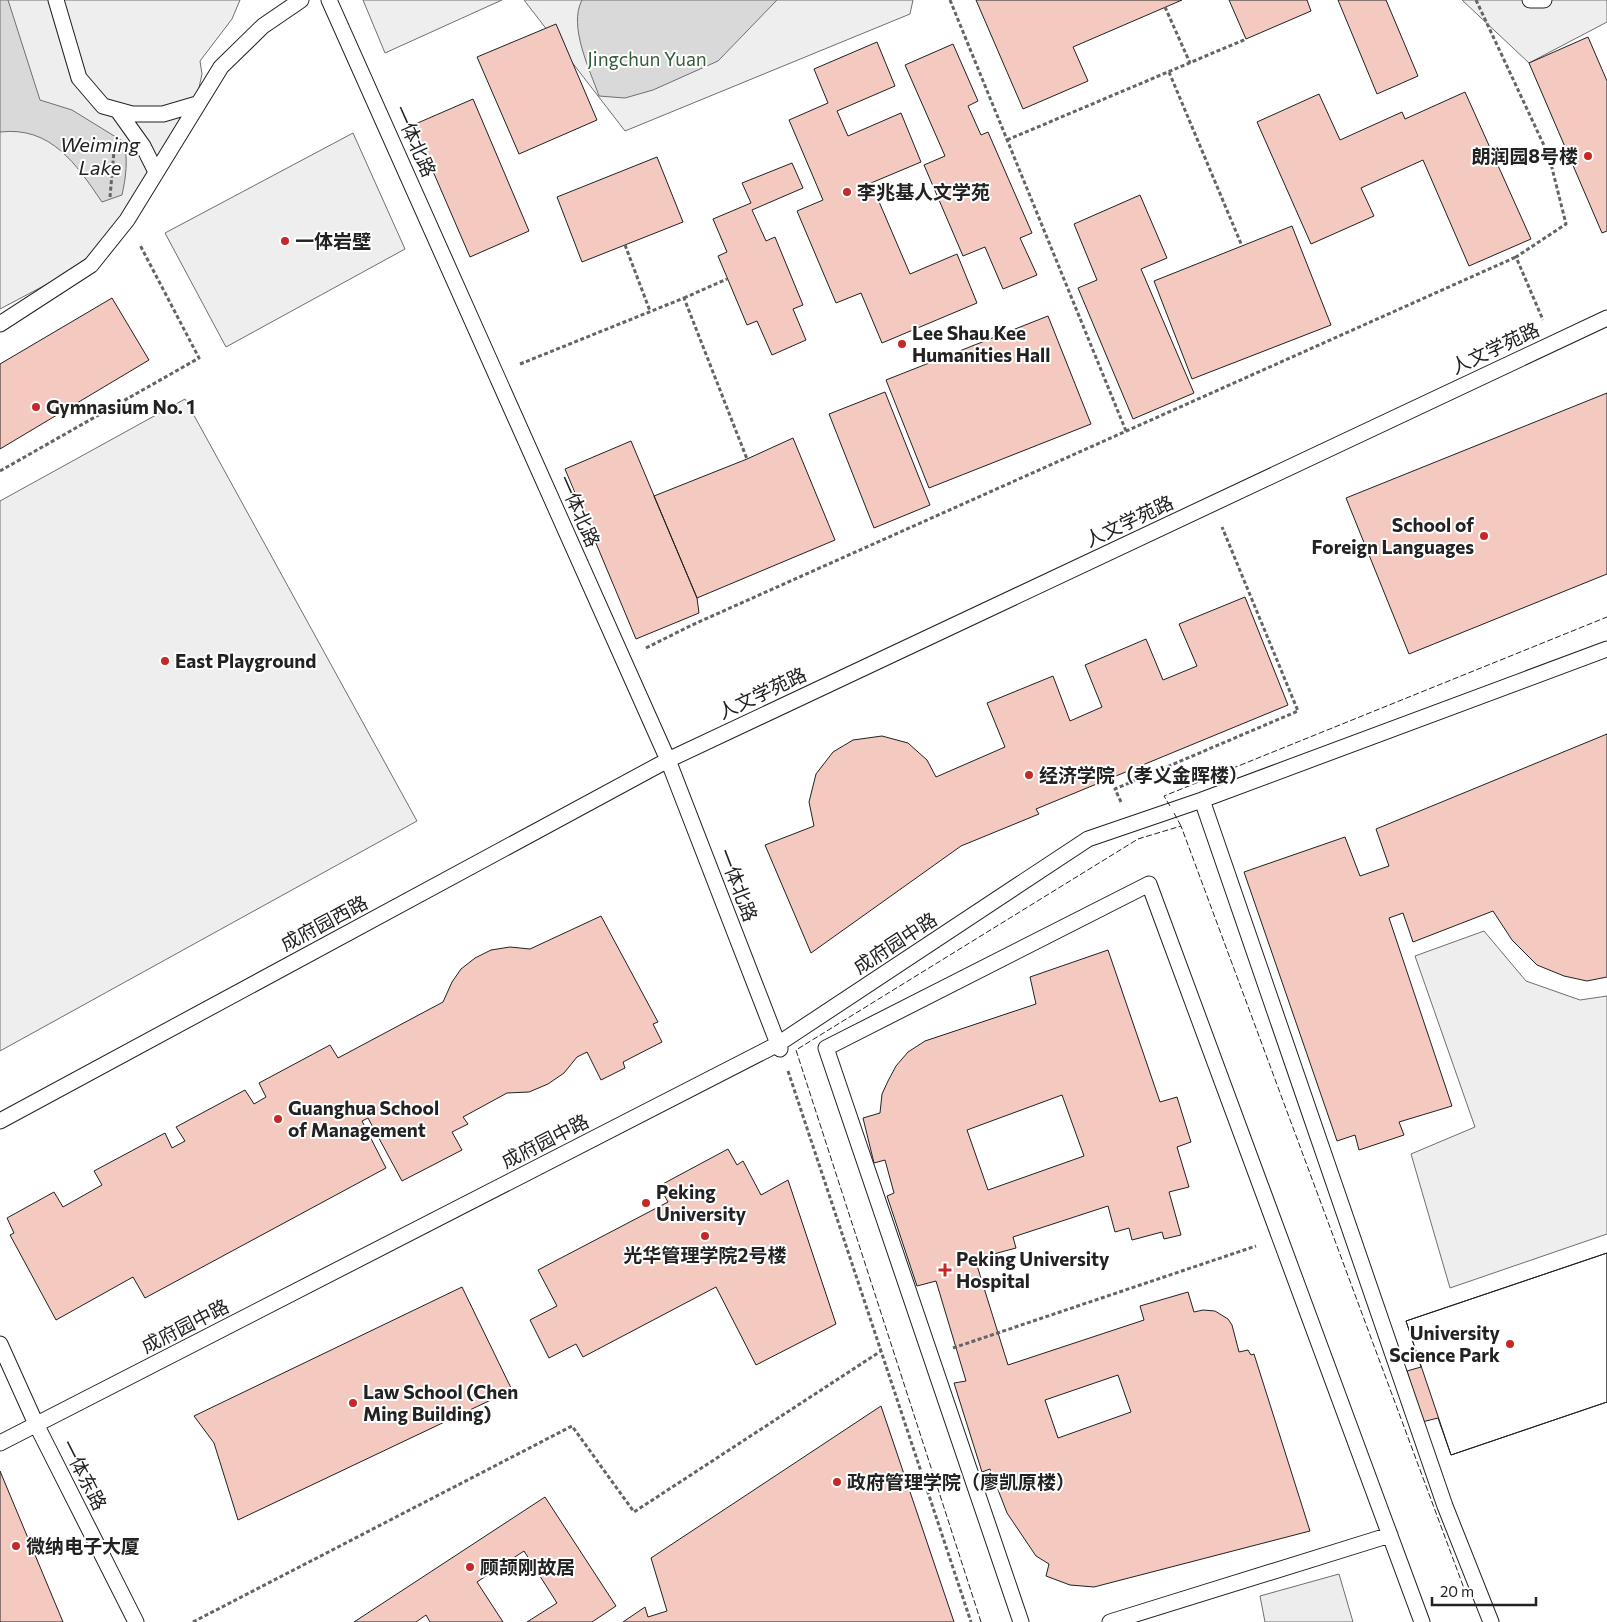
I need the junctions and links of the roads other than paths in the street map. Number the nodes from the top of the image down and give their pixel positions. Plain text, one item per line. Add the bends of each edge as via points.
1 (56, 0) edge
2 (301, 0) edge
3 (330, 0) edge
4 (1530, 0) edge
5 (1544, 0) edge
6 (198, 104) junction
7 (118, 111) junction
8 (156, 172) junction
9 (1607, 318) edge
10 (0, 324) edge
11 (1607, 649) edge
12 (668, 760) junction
13 (1202, 800) junction
14 (779, 1047) junction
15 (0, 1121) edge
16 (0, 1344) edge
17 (36, 1424) junction
18 (0, 1443) edge
19 (1390, 1535) junction
20 (136, 1622) edge
21 (1021, 1622) edge
22 (1110, 1622) edge
23 (1422, 1622) edge
24 (1491, 1622) edge

1 - 7 lane via 79,78 103,106
2 - 6 lane via 263,26 221,67
3 - 12 lane, 一体北路
4 - 5 lane
6 - 7 lane via 162,114
6 - 8 lane
7 - 8 lane via 143,146
8 - 10 lane via 127,220 91,265
9 - 12 lane, 人文学苑路
11 - 13 lane, 成府园中路
12 - 14 lane, 一体北路
12 - 15 lane, 成府园西路
13 - 14 lane, 成府园中路 via 1088,839
13 - 24 lane via 1445,1506
14 - 17 lane, 成府园中路
16 - 17 lane, 一体东路
17 - 18 lane, 成府园中路
17 - 20 lane, 一体东路
19 - 21 lane via 1149,884 826,1048
19 - 22 lane
19 - 23 lane

